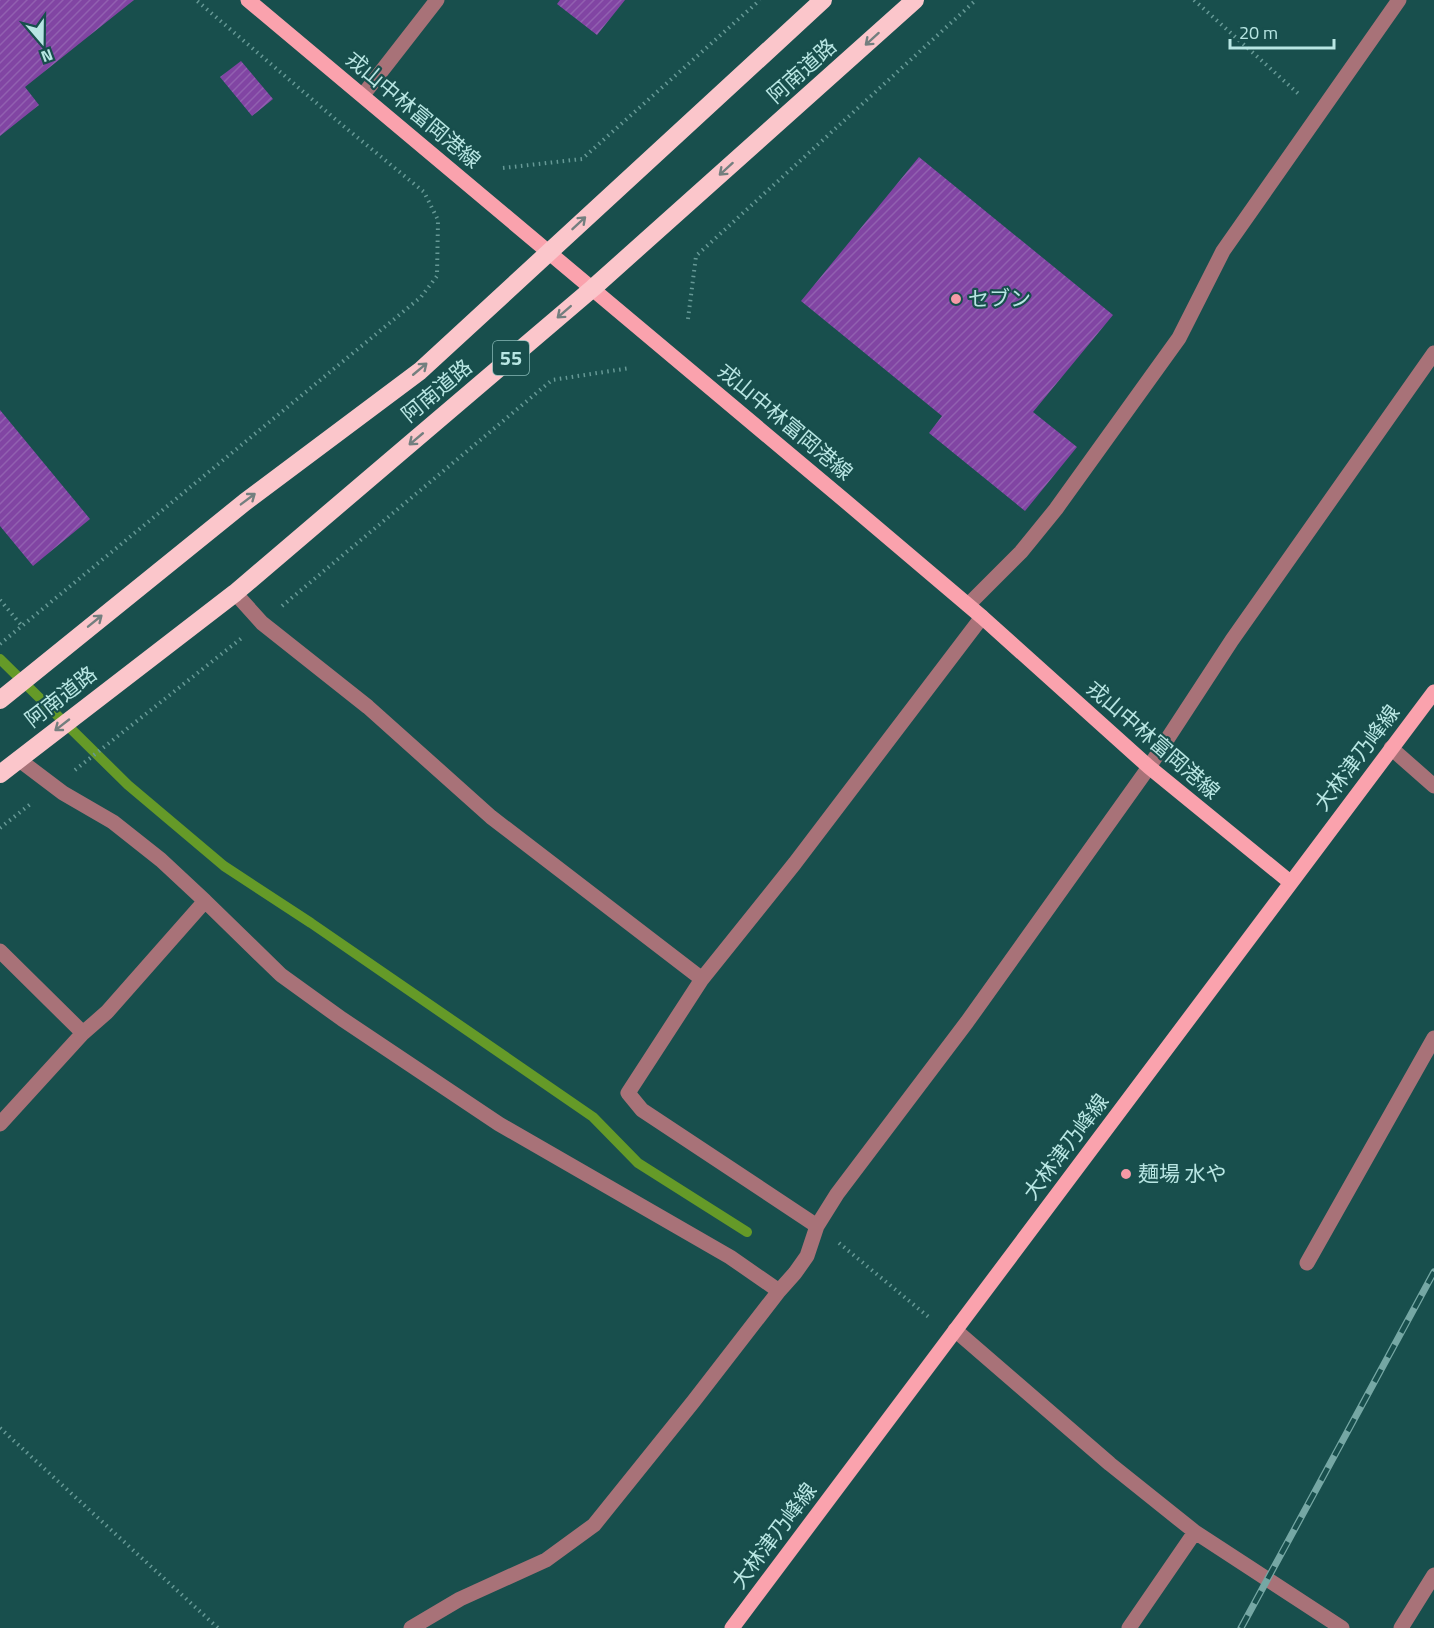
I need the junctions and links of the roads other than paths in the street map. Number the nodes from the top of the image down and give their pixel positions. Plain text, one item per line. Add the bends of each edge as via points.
1 (248, 0) edge
2 (437, 0) edge
3 (823, 0) edge
4 (915, 0) edge
5 (1399, 0) edge
6 (363, 95) junction
7 (548, 252) junction
8 (593, 288) junction
9 (1434, 353) edge
10 (235, 593) junction
11 (968, 605) junction
12 (982, 617) junction
13 (1434, 692) edge
14 (0, 700) edge
15 (1391, 748) junction
16 (25, 754) junction
17 (1149, 767) junction
18 (0, 774) edge
19 (1434, 786) edge
20 (1290, 882) junction
21 (205, 901) junction
22 (0, 951) edge
23 (702, 980) junction
24 (83, 1033) junction
25 (1434, 1038) edge
26 (0, 1124) edge
27 (817, 1226) junction
28 (1307, 1263) dead end
29 (779, 1291) junction
30 (955, 1330) junction
31 (1196, 1533) junction
32 (1434, 1575) edge
33 (411, 1628) edge
34 (732, 1628) edge
35 (1129, 1628) edge
36 (1342, 1628) edge
37 (1401, 1628) edge

1 - 6 main road, 戎山中林富岡港線
2 - 6 street
7 -> 3 highway, 阿南道路 / 55
4 -> 8 highway, 阿南道路 / 55
5 - 11 street via 1222,251 1179,338 1063,500 1021,552
6 - 7 main road, 戎山中林富岡港線
7 - 8 main road, 戎山中林富岡港線
14 -> 7 highway, 阿南道路 / 55 via 244,502 420,370
8 -> 10 highway, 阿南道路 / 55
8 - 11 main road, 戎山中林富岡港線
9 - 17 street via 1232,640
10 -> 16 highway, 阿南道路 / 55
10 - 23 street via 262,623 368,707 491,817
11 - 12 main road, 戎山中林富岡港線
12 - 17 main road, 戎山中林富岡港線
12 - 23 street
13 - 15 main road, 大林津乃峰線
15 - 19 street
15 - 20 main road, 大林津乃峰線
16 - 18 highway, 阿南道路 / 55
16 - 21 street via 63,793 113,822
17 - 20 main road, 戎山中林富岡港線
17 - 27 street
20 - 30 main road, 大林津乃峰線
21 - 24 street via 107,1012
21 - 29 street via 281,975 371,1039 499,1125 730,1257
22 - 24 street
23 - 27 street via 628,1093 642,1110
24 - 26 street
25 - 28 street
27 - 29 street via 807,1256
29 - 33 street via 594,1525 546,1560 460,1599
30 - 31 street
30 - 34 main road, 大林津乃峰線
31 - 35 street
31 - 36 street
32 - 37 street

